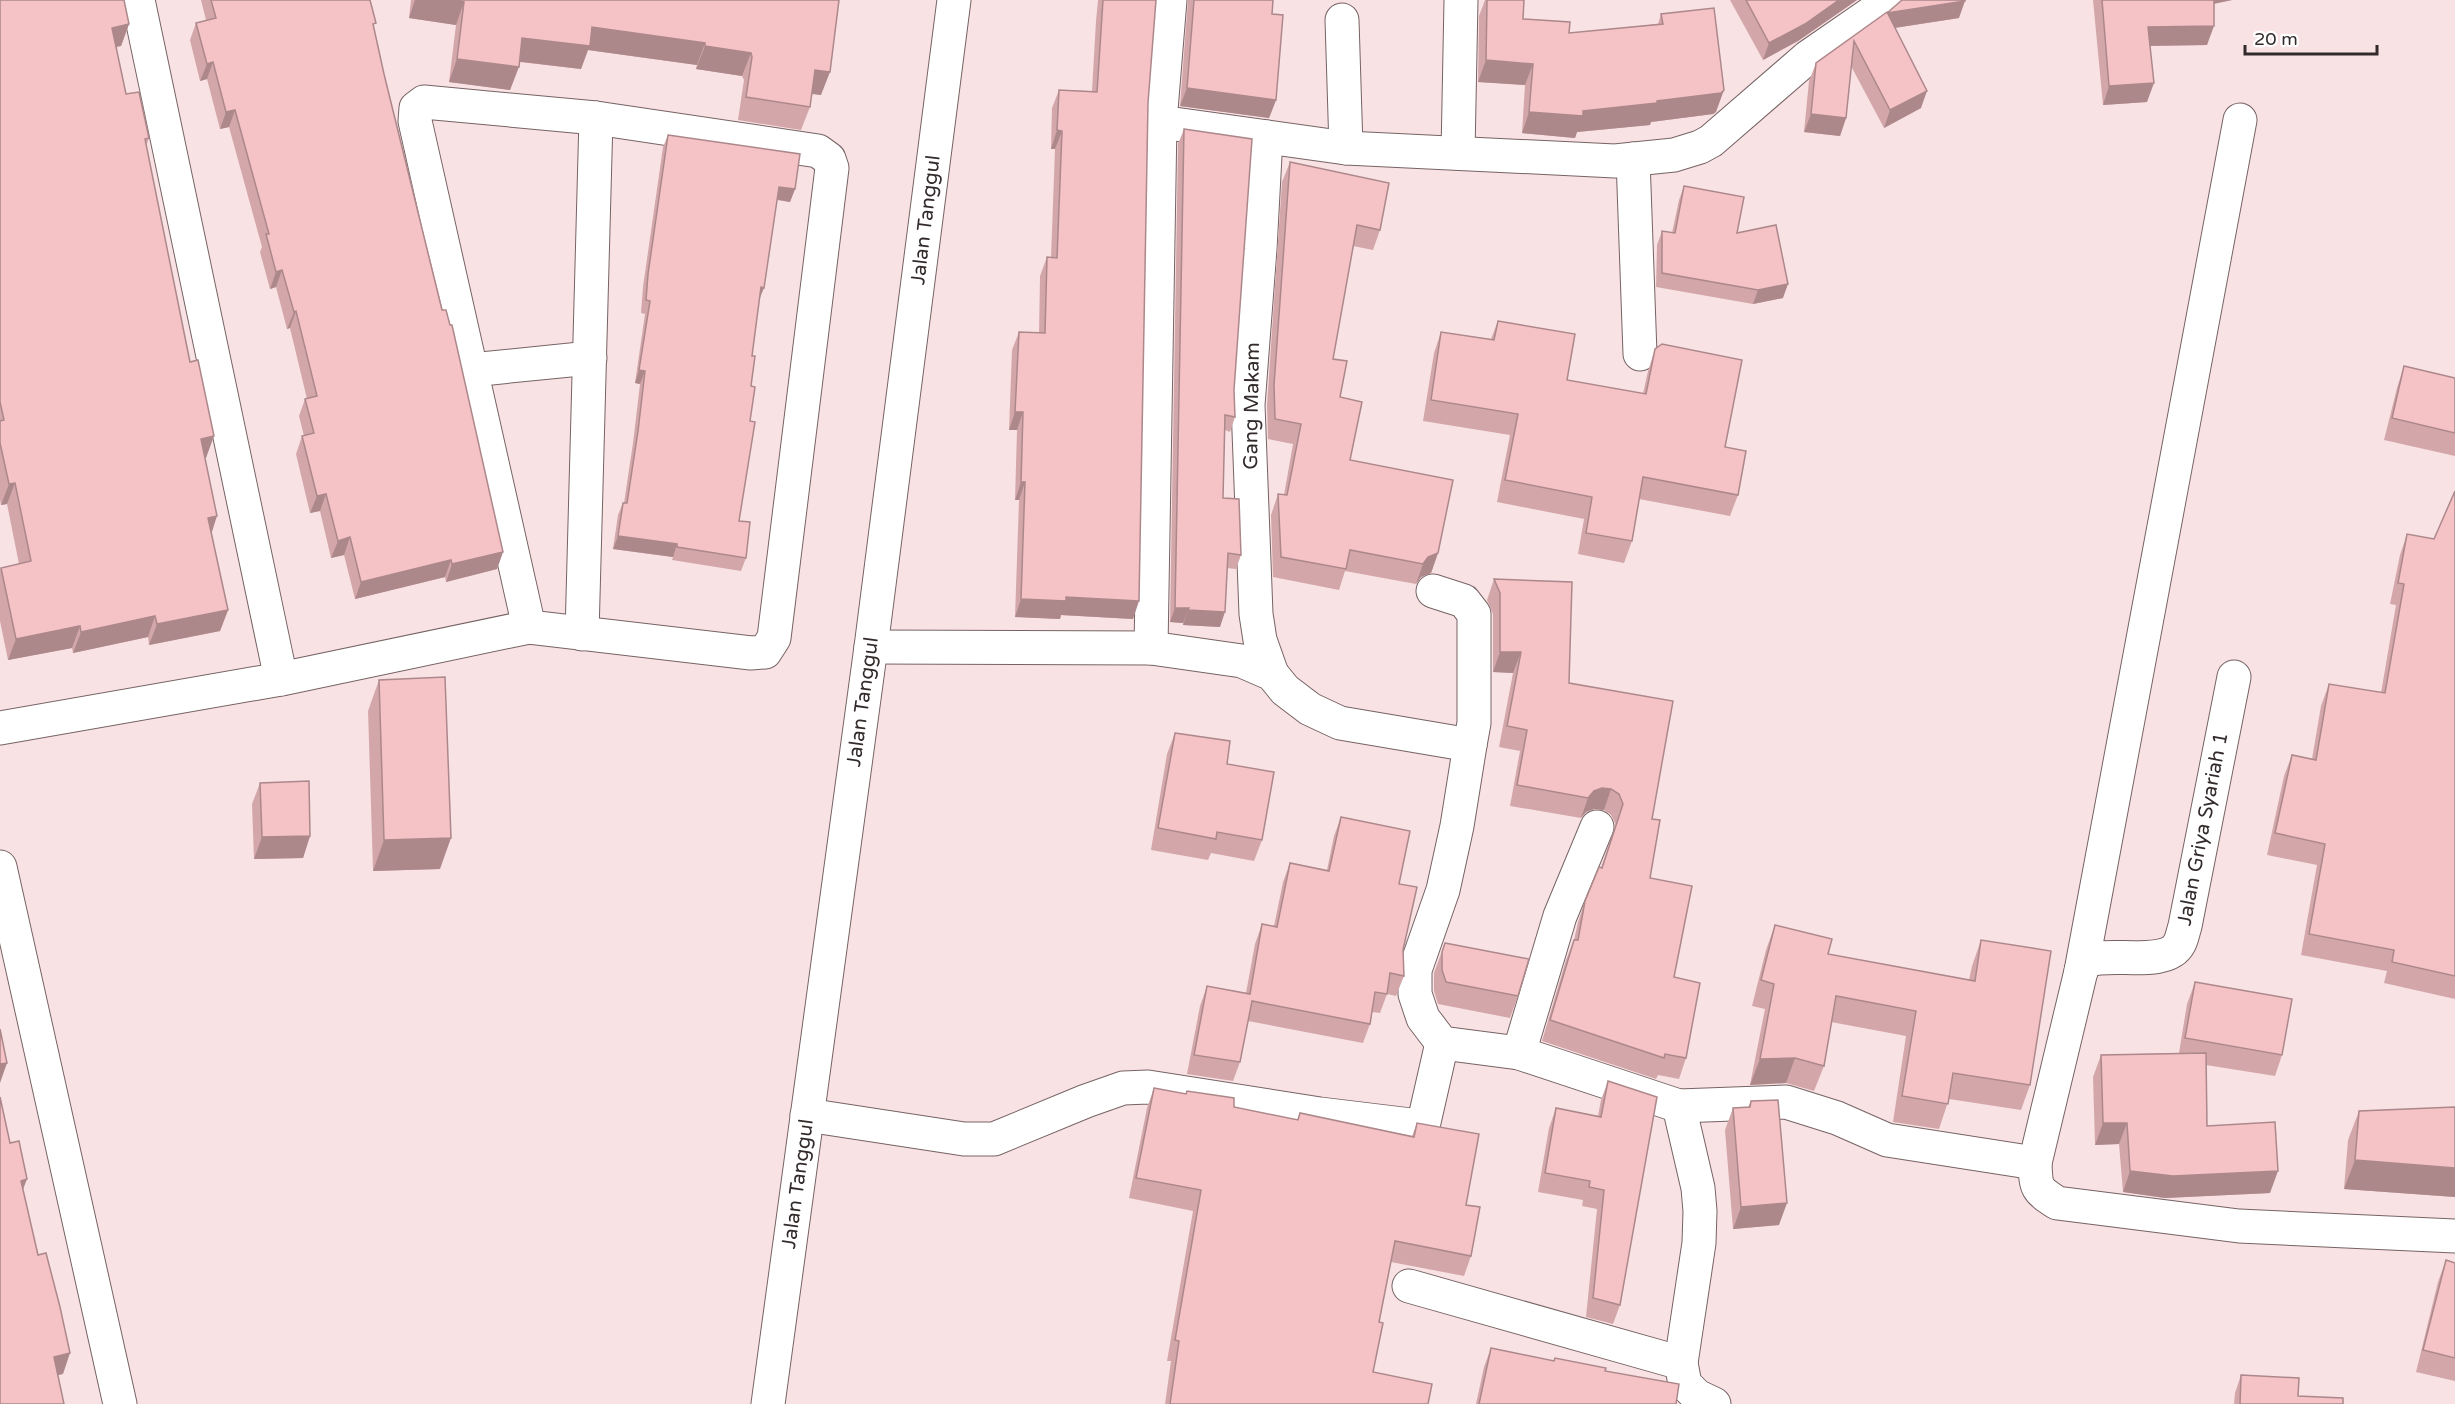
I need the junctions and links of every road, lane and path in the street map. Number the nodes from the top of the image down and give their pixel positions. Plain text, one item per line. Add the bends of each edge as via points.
1 (138, 0) edge
2 (954, 0) edge
3 (1170, 0) edge
4 (1461, 0) edge
5 (1887, 0) edge
6 (1342, 20) dead end
7 (596, 118) junction
8 (2240, 120) dead end
9 (1160, 122) junction
10 (1266, 137) junction
11 (1346, 148) junction
12 (1458, 153) junction
13 (1633, 159) junction
14 (1640, 354) dead end
15 (590, 358) junction
16 (471, 370) junction
17 (1433, 591) dead end
18 (530, 627) junction
19 (582, 634) junction
20 (871, 647) junction
21 (1151, 648) junction
22 (1272, 674) junction
23 (2234, 677) dead end
24 (281, 678) junction
25 (0, 728) edge
26 (1470, 745) junction
27 (1597, 827) dead end
28 (0, 867) edge
29 (2081, 971) junction
30 (1442, 1043) junction
31 (1519, 1053) junction
32 (1679, 1106) junction
33 (807, 1115) junction
34 (2035, 1163) junction
35 (2455, 1236) edge
36 (1409, 1286) dead end
37 (1681, 1363) junction
38 (120, 1404) edge
39 (768, 1404) edge
40 (1714, 1404) edge

1 - 24 street
2 - 20 street, Jalan Tanggul
3 - 9 street
4 - 12 street
5 - 13 street via 1808,57 1711,141 1674,155
6 - 11 street
7 - 15 street
7 - 16 street via 424,102 416,108 415,121
7 - 19 street via 818,151 829,159 832,168 774,638 765,652 752,654
8 - 29 street
9 - 10 street
9 - 21 street
10 - 11 street
10 - 22 street, Gang Makam via 1248,405 1256,614
11 - 12 street
12 - 13 street
13 - 14 street
15 - 16 street
15 - 19 street
16 - 18 street
17 - 26 street via 1464,601 1474,614 1474,723
18 - 19 street
18 - 24 street
20 - 21 street
20 - 33 street, Jalan Tanggul
21 - 22 street via 1242,661
22 - 26 street via 1310,709 1340,723
23 - 29 street, Jalan Griya Syariah 1 via 2178,946 2169,954 2153,958 2096,957 2086,961
24 - 25 street
26 - 30 street via 1443,890 1415,970 1414,994 1423,1018
27 - 31 street via 1560,916
28 - 38 street
29 - 34 street
30 - 31 street
30 - 33 street via 1424,1122 1419,1126 1148,1087 1123,1089 1086,1101 994,1139 964,1139
31 - 32 street
32 - 34 street via 1785,1102 1837,1118 1887,1140
32 - 37 street via 1701,1211
33 - 39 street, Jalan Tanggul
34 - 35 street via 2035,1184 2057,1203 2239,1226
36 - 37 street
37 - 40 street via 1685,1384 1697,1396

